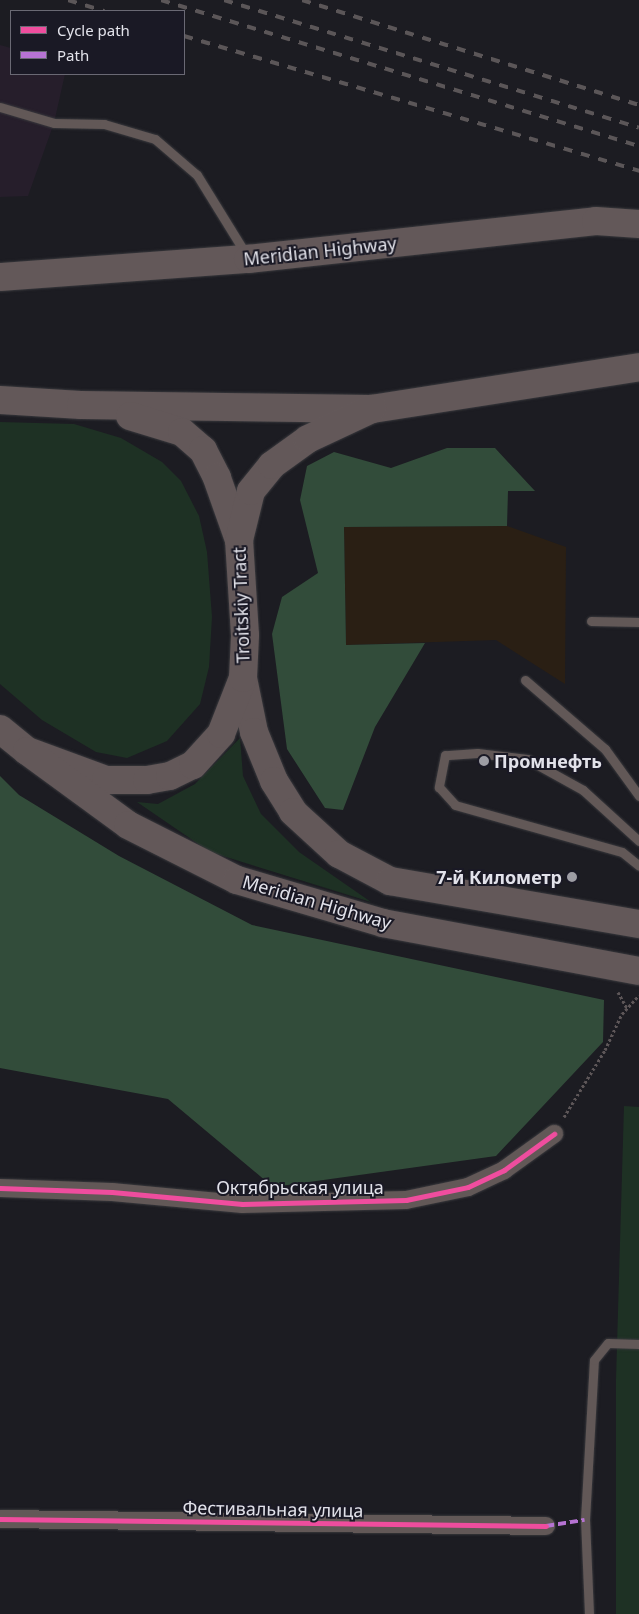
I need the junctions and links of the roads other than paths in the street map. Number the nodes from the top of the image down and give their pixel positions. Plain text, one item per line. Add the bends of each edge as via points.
1 (0, 108) edge
2 (639, 224) edge
3 (248, 259) junction
4 (0, 277) edge
5 (639, 367) edge
6 (2, 400) edge
7 (82, 405) junction
8 (372, 410) junction
9 (239, 540) junction
10 (591, 621) dead end
11 (639, 622) edge
12 (243, 678) junction
13 (525, 680) dead end
14 (0, 729) edge
15 (27, 751) junction
16 (639, 796) edge
17 (639, 840) edge
18 (639, 866) edge
19 (638, 924) edge
20 (639, 972) edge
21 (554, 1134) road end
22 (0, 1188) edge
23 (639, 1344) edge
24 (0, 1519) edge
25 (546, 1526) dead end
26 (589, 1614) edge

1 - 3 lane via 54,123 104,124 155,139 197,175
2 - 3 main road, Meridian Highway via 596,221
3 - 4 main road, Meridian Highway
5 - 8 main road, Troitskiy Tract
6 - 7 main road, Troitskiy Tract
7 - 8 main road, Troitskiy Tract
7 - 9 main road via 155,421 182,432 203,450 217,478
8 - 9 main road, Troitskiy Tract via 308,439 272,465 251,491
9 - 12 main road, Troitskiy Tract via 245,635
10 - 11 lane
12 - 15 main road, Troitskiy Tract via 221,734 192,765 170,776 147,780 106,780
12 - 19 main road via 254,732 274,781 293,812 339,854 390,881
13 - 16 lane via 604,749
14 - 15 main road, Troitskiy Tract
15 - 20 main road, Meridian Highway via 128,825 237,880 383,923
17 - 18 lane via 583,790 527,759 478,753 445,755 439,788 455,805 622,852
21 - 22 street, Октябрьская улица via 504,1170 468,1187 406,1200 242,1204 112,1192
23 - 26 lane via 608,1343 594,1360 586,1520
24 - 25 street, Фестивальная улица

